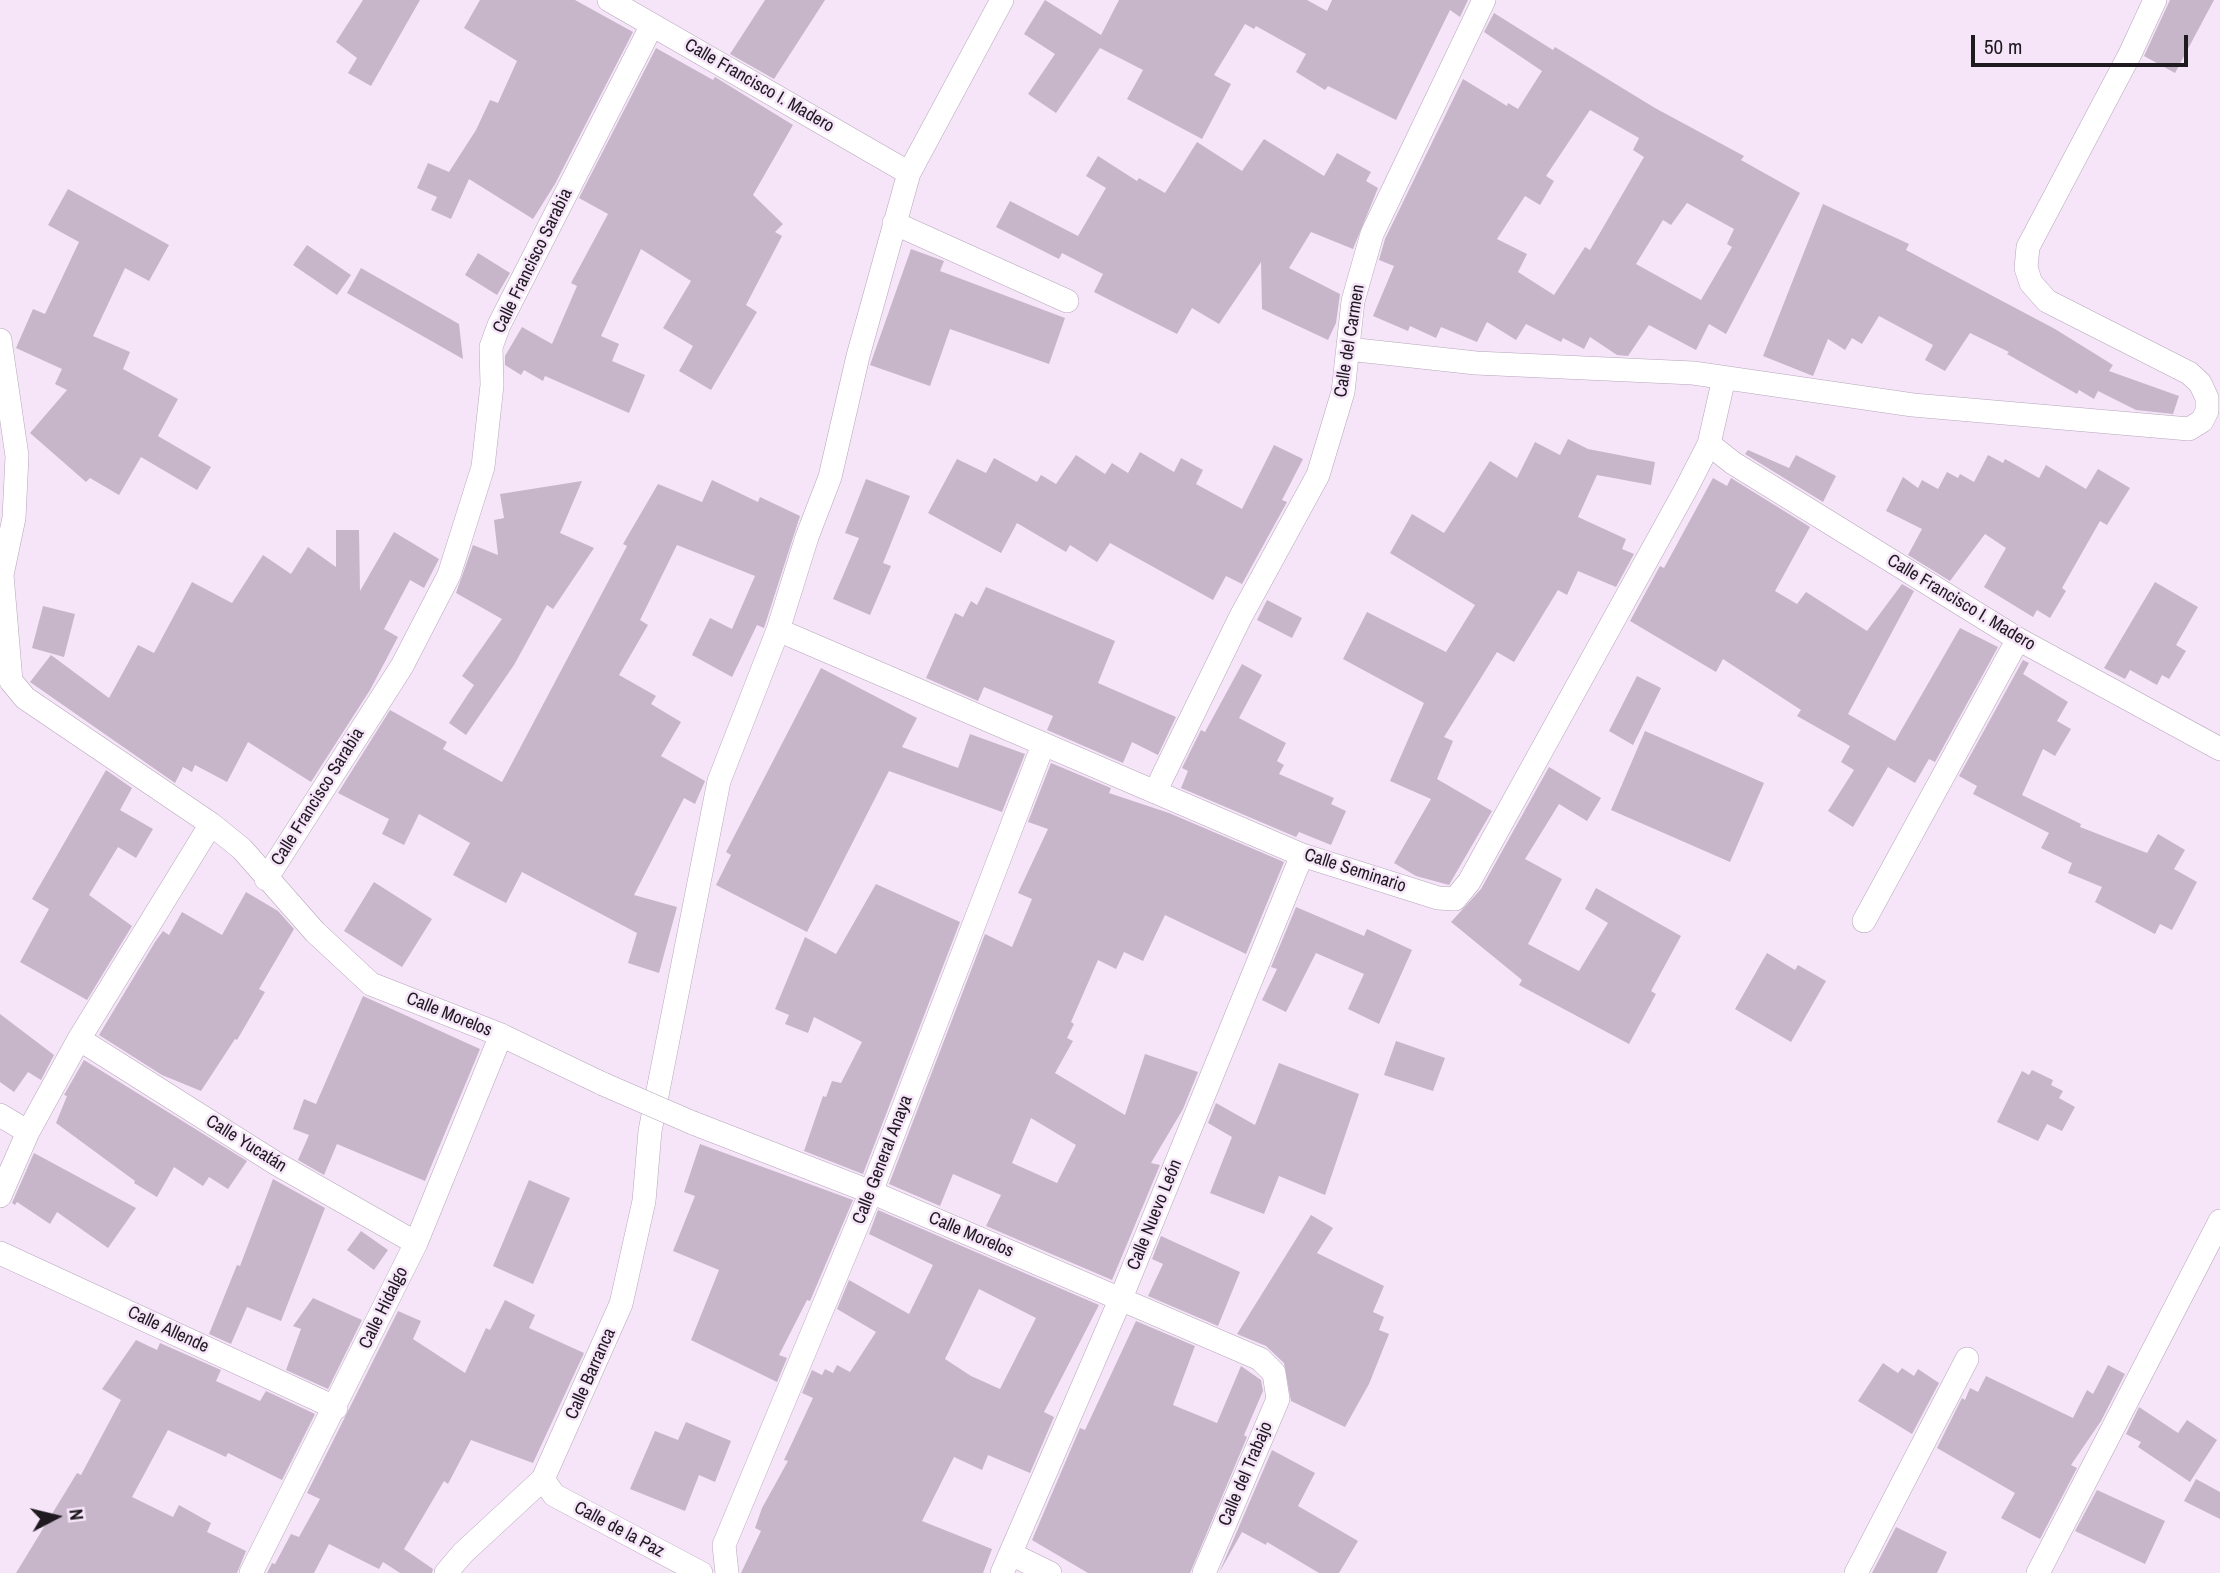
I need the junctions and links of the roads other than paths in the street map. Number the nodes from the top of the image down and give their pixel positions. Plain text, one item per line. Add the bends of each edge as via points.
1 (609, 0) edge
2 (1002, 0) edge
3 (1484, 0) edge
4 (2155, 0) edge
5 (652, 25) junction
6 (909, 173) junction
7 (894, 223) junction
8 (1067, 301) dead end
9 (0, 340) edge
10 (1348, 349) junction
11 (1724, 378) junction
12 (1709, 444) junction
13 (778, 630) junction
14 (2018, 639) junction
15 (1043, 746) junction
16 (2220, 749) edge
17 (1155, 792) junction
18 (211, 824) junction
19 (1302, 855) junction
20 (267, 879) junction
21 (1864, 921) dead end
22 (501, 1035) junction
23 (79, 1039) junction
24 (0, 1115) edge
25 (28, 1132) junction
26 (871, 1192) junction
27 (0, 1196) edge
28 (2220, 1221) edge
29 (416, 1243) junction
30 (0, 1253) edge
31 (1121, 1298) junction
32 (1967, 1359) dead end
33 (1274, 1373) joint
34 (336, 1408) junction
35 (543, 1479) junction
36 (1006, 1563) edge
37 (251, 1573) edge
38 (446, 1573) edge
39 (701, 1573) edge
40 (727, 1573) edge
41 (1050, 1573) edge
42 (1204, 1573) edge
43 (1856, 1573) edge
44 (2038, 1573) edge

1 - 5 street, Calle Francisco I. Madero
2 - 6 street, Calle Barranca
3 - 10 street, Calle del Carmen via 1372,234 1353,301
4 - 11 street via 2028,247 2026,268 2046,301 2189,373 2207,398 2202,421 2189,429 1913,405
5 - 6 street, Calle Francisco I. Madero
5 - 20 street, Calle Francisco Sarabia via 499,326 491,348 483,467 449,575 402,666
6 - 7 street, Calle Barranca
7 - 8 street
7 - 13 street, Calle Barranca via 830,477
9 - 18 street, Calle Morelos via 17,456 14,518 2,575 12,681 25,698 55,720
10 - 11 street via 1476,363
10 - 17 street, Calle del Carmen via 1343,392 1318,475 1240,618
11 - 12 street
12 - 14 street, Calle Francisco I. Madero
12 - 19 street, Calle Seminario via 1469,882 1455,899 1438,898
13 - 15 street, Calle Seminario
13 - 35 street, Calle Barranca via 719,781 650,1131 644,1202 621,1304
14 - 16 street, Calle Francisco I. Madero
14 - 21 street
15 - 17 street, Calle Seminario
15 - 26 street, Calle General Anaya
17 - 19 street, Calle Seminario
18 - 20 street, Calle Morelos via 242,849
18 - 23 street
19 - 31 street, Calle Nuevo León
20 - 22 street, Calle Morelos via 370,984
22 - 26 street, Calle Morelos, bridge via 693,1123
22 - 29 street, Calle Hidalgo
23 - 25 street
23 - 29 street, Calle Yucatán via 277,1164
24 - 25 street
25 - 27 street
26 - 31 street, Calle Morelos
26 - 40 street, Calle General Anaya via 724,1545
28 - 44 street
29 - 34 street, Calle Hidalgo
30 - 34 street, Calle Allende
31 - 33 street, Calle Morelos via 1260,1359
31 - 36 street, Calle Nuevo León
32 - 43 street
33 - 42 street, Calle del Trabajo via 1278,1398
34 - 37 street, Calle Hidalgo
35 - 38 street, Calle Barranca
35 - 39 street, Calle de la Paz via 554,1495
36 - 41 street

